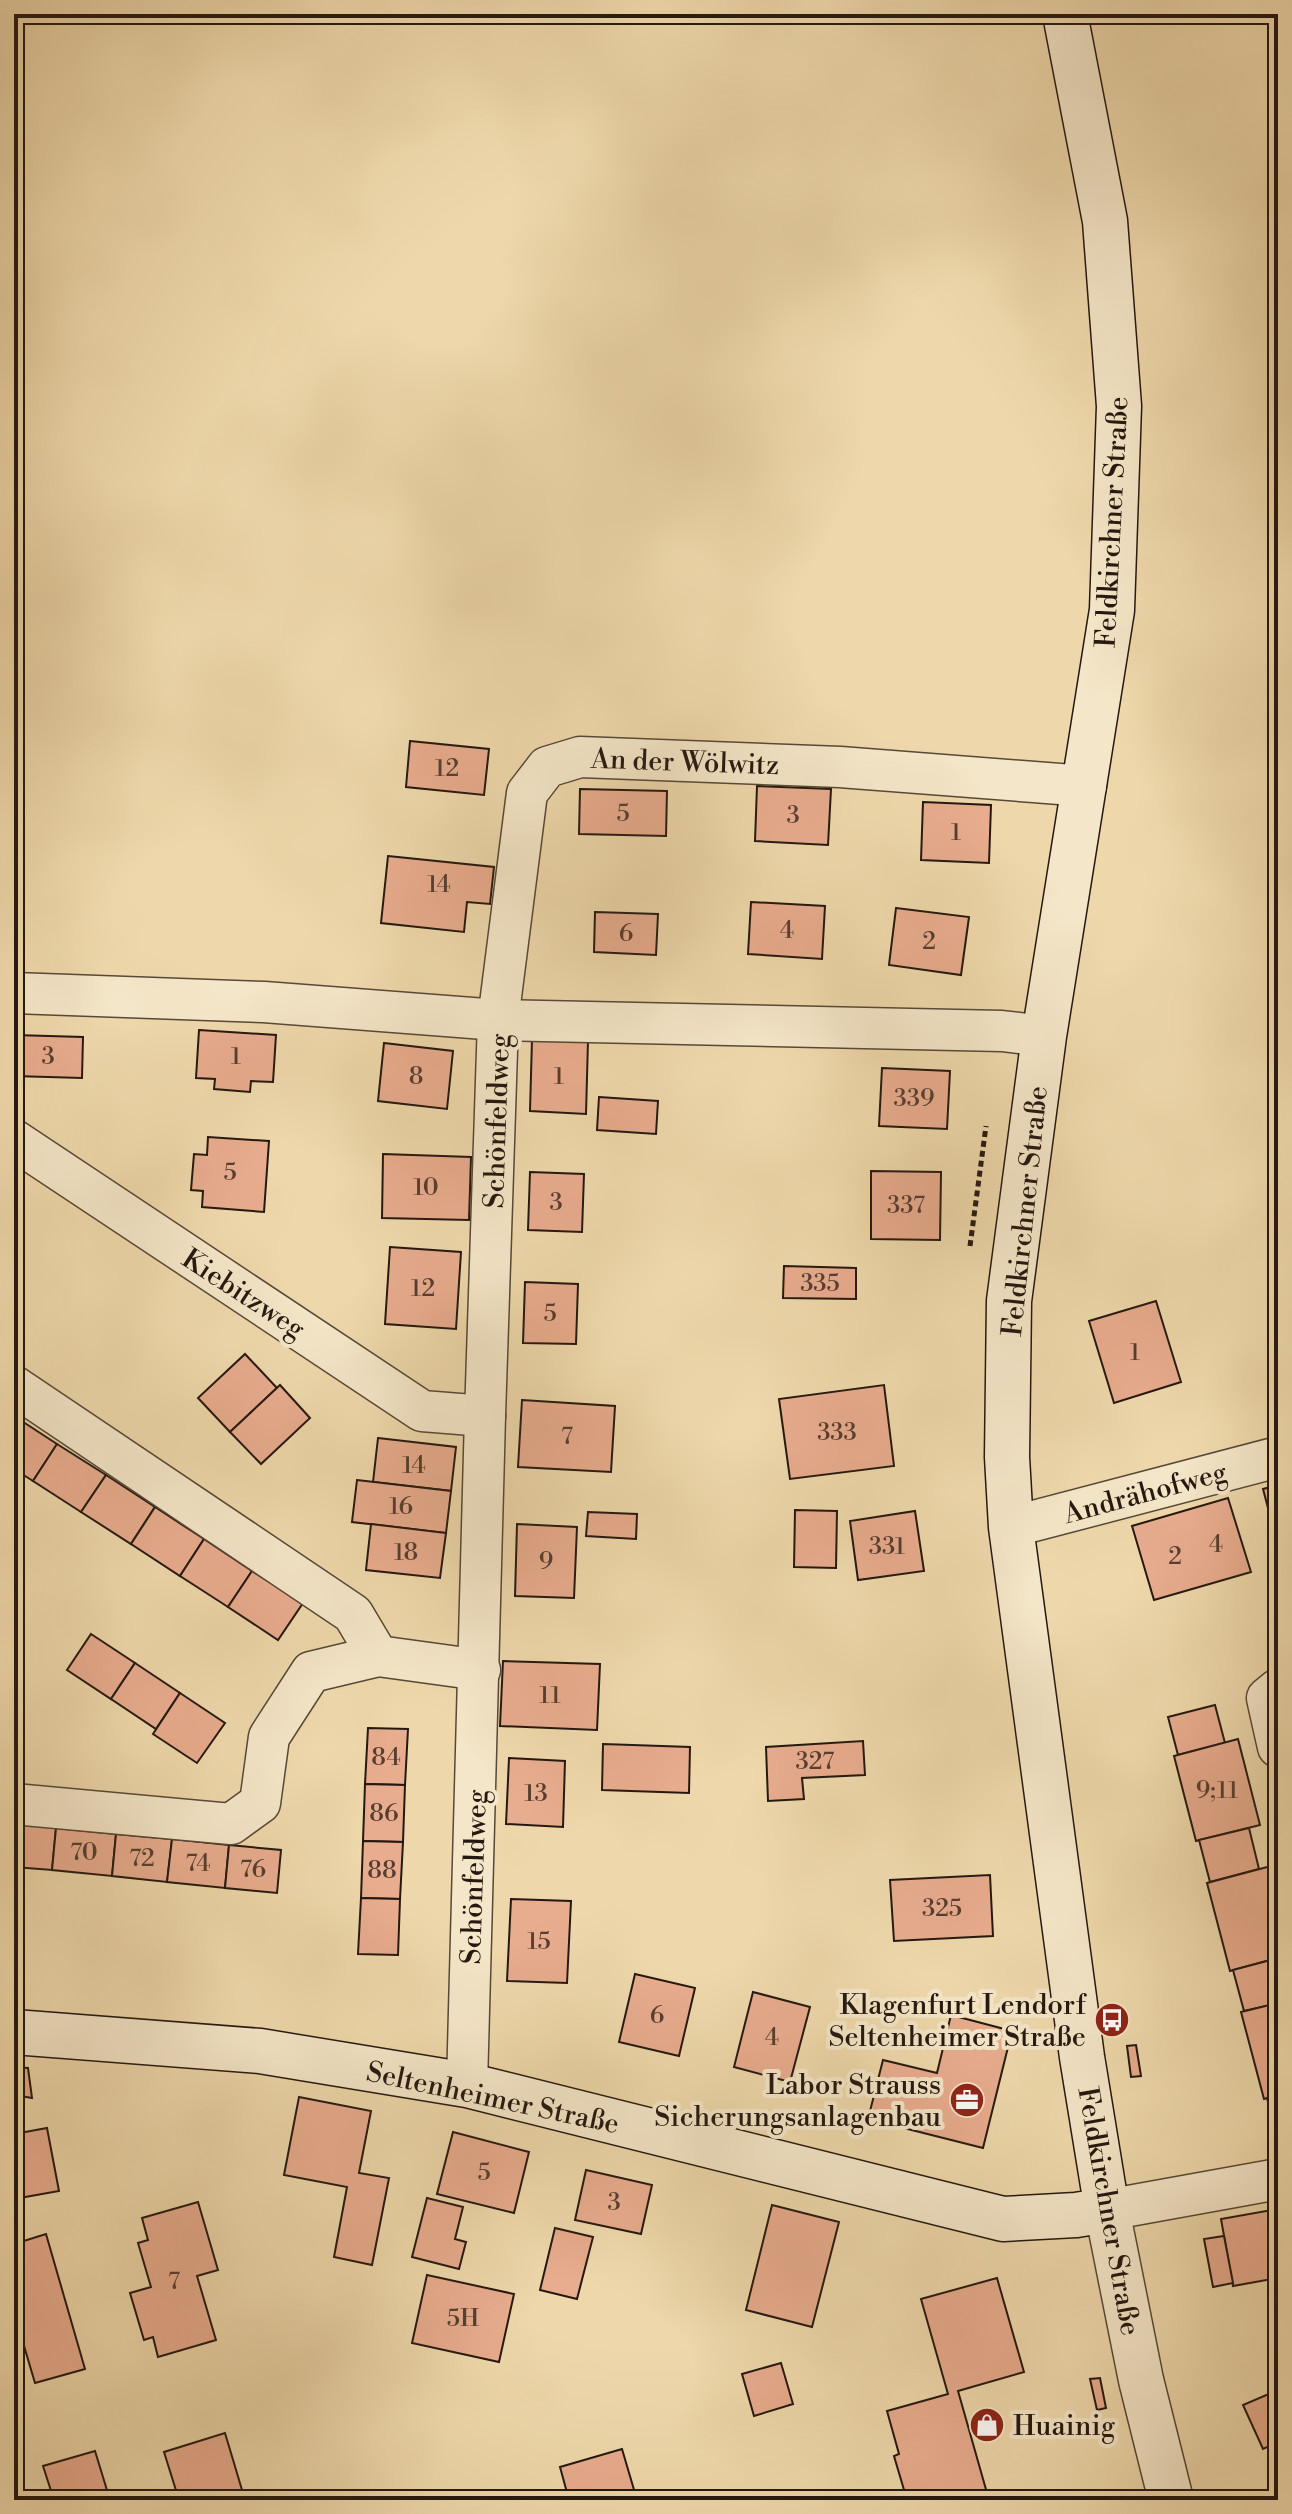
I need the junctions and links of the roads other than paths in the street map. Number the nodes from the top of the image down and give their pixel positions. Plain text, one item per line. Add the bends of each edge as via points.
1 (1065, 14) edge
2 (1086, 786) junction
3 (14, 993) edge
4 (498, 1020) junction
5 (1044, 1036) junction
6 (14, 1140) edge
7 (14, 1386) edge
8 (485, 1416) junction
9 (1278, 1457) edge
10 (1011, 1527) junction
11 (378, 1656) junction
12 (480, 1670) junction
13 (1278, 1689) edge
14 (1278, 1747) edge
15 (14, 1804) edge
16 (14, 2032) edge
17 (467, 2085) junction
18 (1278, 2179) edge
19 (1107, 2210) junction
20 (1171, 2500) edge

1 - 2 main road, Feldkirchner Straße via 1105,221 1119,406 1112,610
2 - 4 street, An der Wölwitz via 840,767 580,757 547,767 527,793
2 - 5 main road, Feldkirchner Straße
3 - 4 street via 264,1002
4 - 5 street, Schönfeldweg
4 - 8 street, Schönfeldweg
5 - 10 main road, Feldkirchner Straße via 1009,1301
6 - 8 street, Kiebitzweg via 422,1411
7 - 11 street via 353,1614
8 - 12 street, Schönfeldweg
9 - 10 street, Andrähofweg
10 - 19 main road, Feldkirchner Straße
11 - 12 street
11 - 15 street via 311,1672 269,1737 260,1803 231,1824
12 - 17 street, Schönfeldweg
13 - 14 street via 1267,1698
16 - 17 main road, Seltenheimer Straße via 260,2051
17 - 19 main road, Seltenheimer Straße via 1003,2219
18 - 19 street
19 - 20 main road, Feldkirchner Straße

